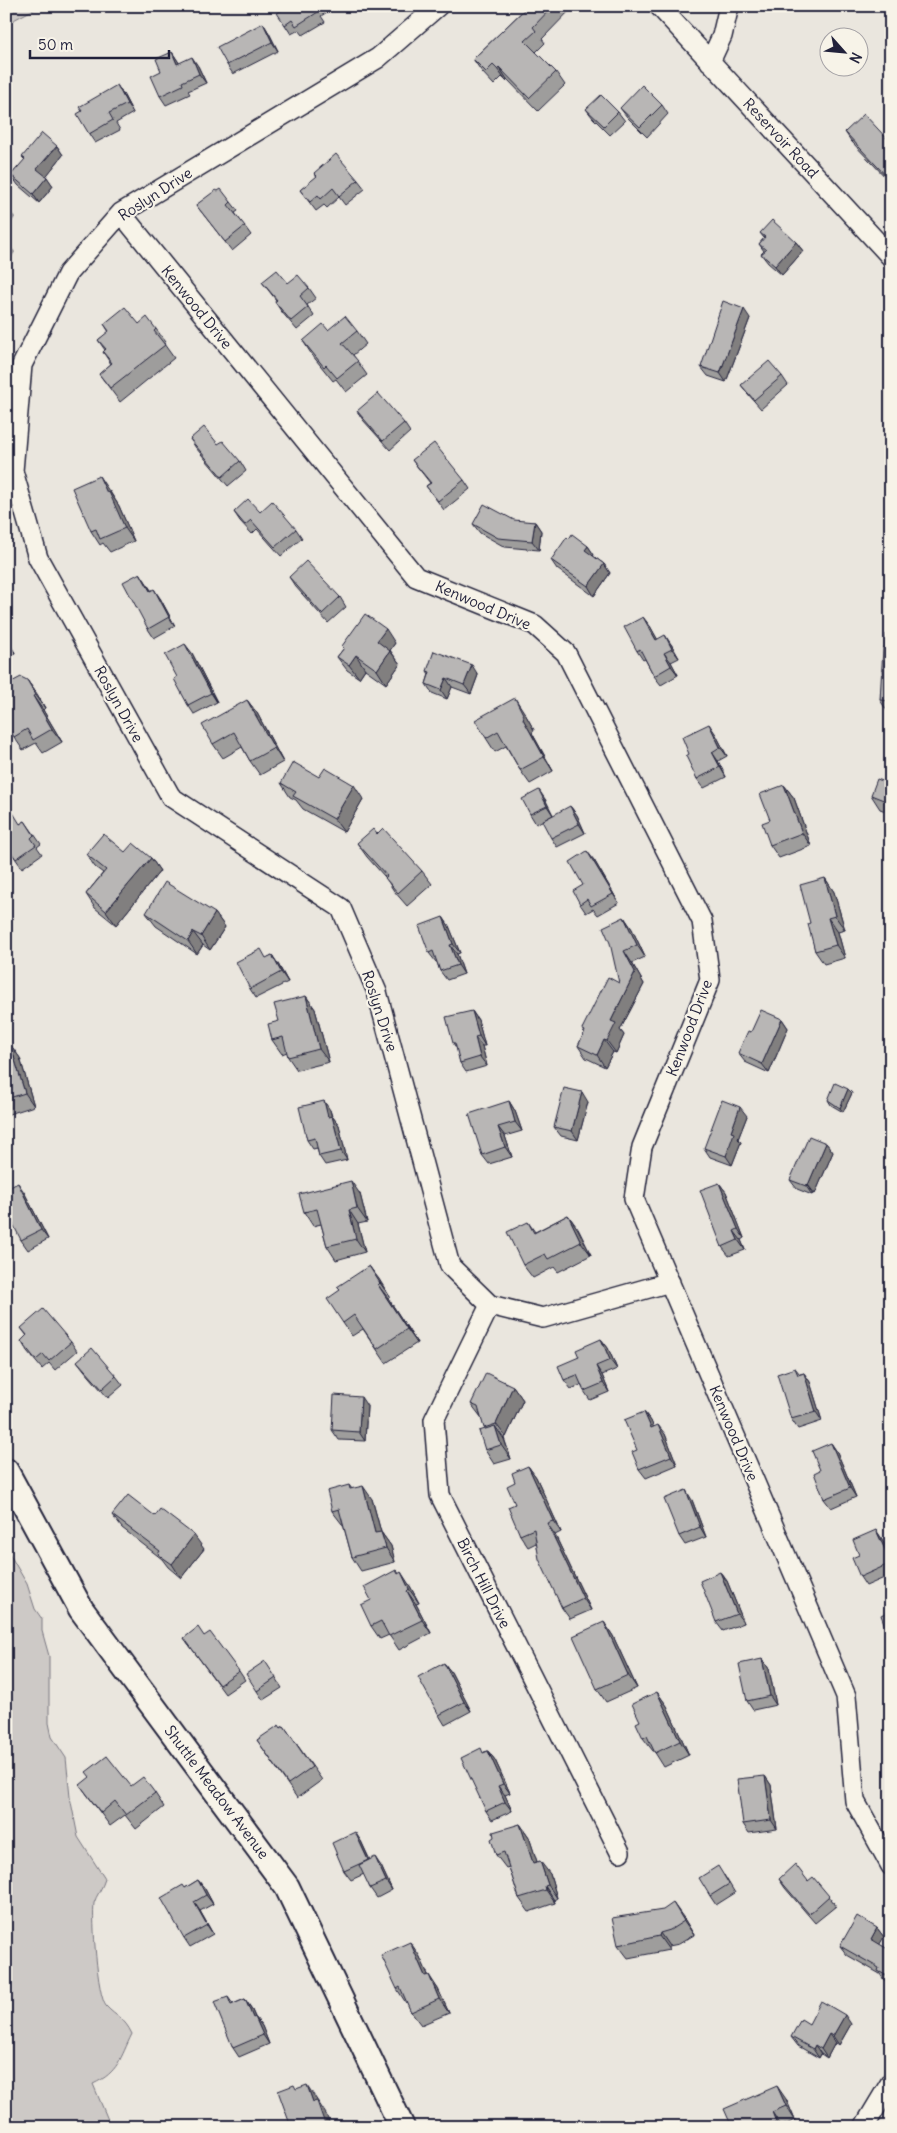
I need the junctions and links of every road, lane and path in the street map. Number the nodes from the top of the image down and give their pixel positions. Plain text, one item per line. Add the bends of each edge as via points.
1 (438, 6) edge
2 (658, 6) edge
3 (729, 6) edge
4 (710, 62) junction
5 (121, 213) junction
6 (891, 257) edge
7 (670, 1282) junction
8 (490, 1305) junction
9 (6, 1471) edge
10 (620, 1852) dead end
11 (891, 1866) edge
12 (891, 2082) edge
13 (402, 2127) edge
14 (864, 2127) edge

1 - 5 street, Roslyn Drive via 378,58
2 - 4 street, Reservoir Road
3 - 4 street via 722,36
4 - 6 street, Reservoir Road
5 - 7 street, Kenwood Drive via 416,577 535,625 566,653 702,921 710,980 642,1147 634,1199
5 - 8 street, Roslyn Drive via 68,273 22,365 13,471 38,558 171,798 340,908 377,992 450,1266
7 - 8 street via 543,1318
7 - 11 street, Kenwood Drive via 846,1696 855,1801
8 - 10 street, Birch Hill Drive via 434,1420 440,1495
9 - 13 street, Shuttle Meadow Avenue via 81,1609 287,1886
12 - 14 street

